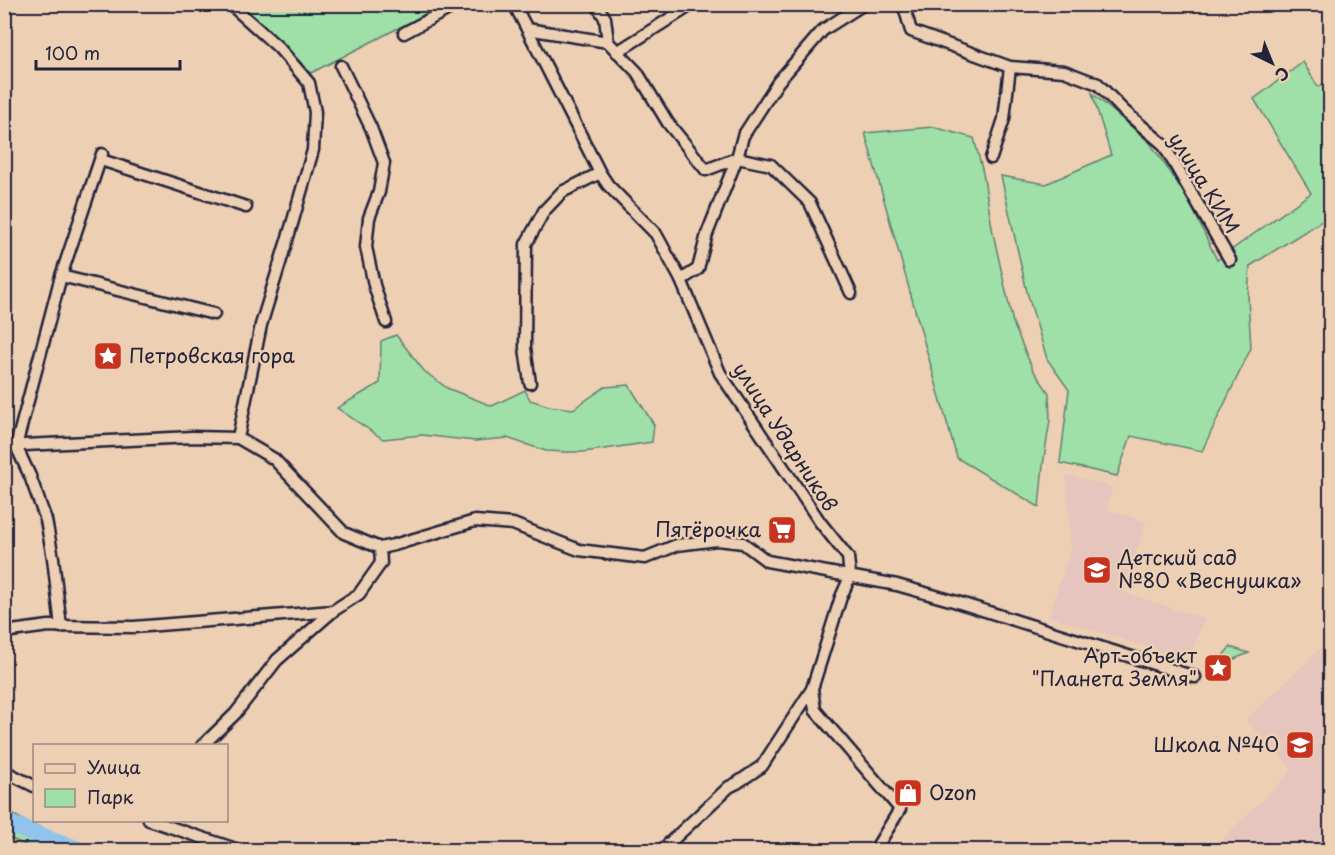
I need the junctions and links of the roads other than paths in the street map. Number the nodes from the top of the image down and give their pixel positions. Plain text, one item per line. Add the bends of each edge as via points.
1 (230, 4) edge
2 (458, 4) edge
3 (514, 4) edge
4 (596, 4) edge
5 (693, 4) edge
6 (864, 4) edge
7 (905, 6) edge
8 (527, 28) junction
9 (404, 33) dead end
10 (608, 42) junction
11 (617, 52) junction
12 (341, 66) dead end
13 (1010, 67) junction
14 (737, 158) junction
15 (991, 158) dead end
16 (600, 173) junction
17 (246, 207) dead end
18 (1230, 260) dead end
19 (61, 276) junction
20 (681, 280) junction
21 (851, 293) dead end
22 (214, 314) dead end
23 (386, 322) dead end
24 (530, 383) dead end
25 (238, 438) junction
26 (4, 446) edge
27 (16, 446) junction
28 (380, 548) junction
29 (850, 577) junction
30 (333, 611) junction
31 (61, 627) junction
32 (4, 632) edge
33 (1195, 677) dead end
34 (812, 689) junction
35 (204, 744) edge
36 (4, 771) edge
37 (33, 786) edge
38 (155, 822) edge
39 (239, 850) edge
40 (662, 850) edge
41 (875, 850) edge

1 - 25 street via 279,48 309,83 315,112 313,150 261,325
2 - 9 street
3 - 8 street, улица Ударников
4 - 10 street via 605,18
5 - 11 street
6 - 14 street via 823,30 778,82 743,136
7 - 13 street, улица КИМ via 911,31
8 - 10 street
8 - 16 street, улица Ударников
10 - 11 street
11 - 14 street via 637,72 668,123 706,170
12 - 23 street via 384,163 369,218 366,247
13 - 15 street via 1004,119
13 - 18 street, улица КИМ via 1064,71 1098,84 1163,144
14 - 20 street via 707,234 698,269
14 - 21 street via 771,165 810,202
16 - 20 street, улица Ударников via 656,234
16 - 24 street via 562,192 544,211 526,244 525,348
17 - 19 street via 102,157
19 - 22 street
19 - 27 street
20 - 29 street, улица Ударников via 720,373 848,557
25 - 27 street
25 - 28 street via 274,459 344,532
26 - 27 street
27 - 31 street via 46,520
28 - 29 street via 475,521 513,524 579,550 645,558 677,545 717,540 743,543 767,561
28 - 30 street via 381,563 359,594
29 - 33 street via 957,602
29 - 34 street
30 - 31 street via 134,627
30 - 35 street via 277,660 235,714
31 - 32 street
34 - 40 street via 762,766 729,787
34 - 41 street via 815,710 900,809
36 - 37 street
38 - 39 street

